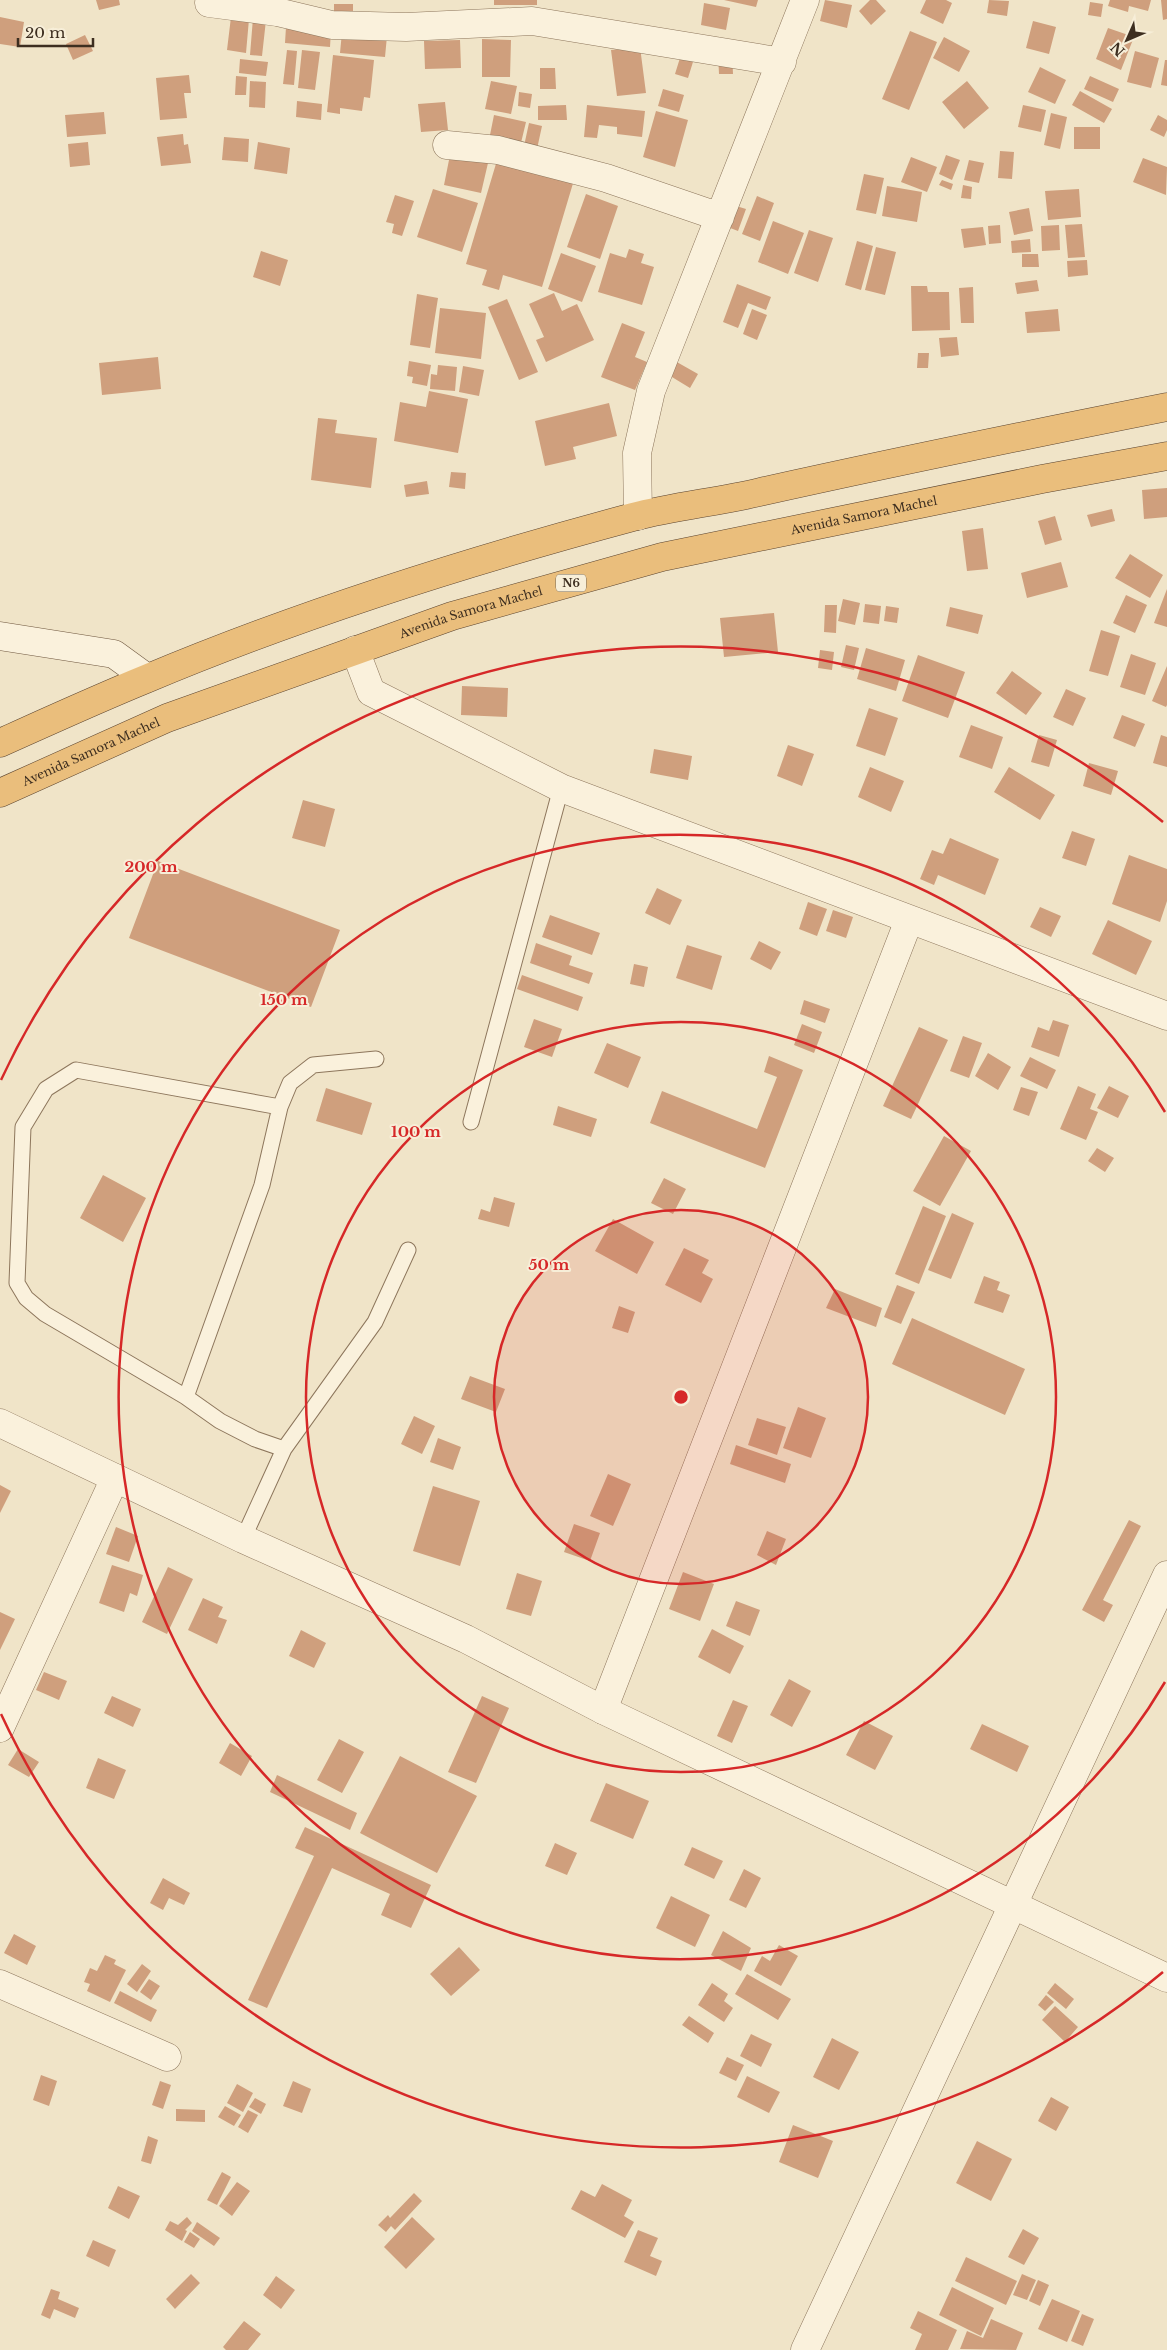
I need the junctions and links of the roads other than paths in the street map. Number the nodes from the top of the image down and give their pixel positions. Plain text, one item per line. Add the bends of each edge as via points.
1 (805, 0) edge
2 (209, 3) dead end
3 (782, 62) junction
4 (448, 145) dead end
5 (720, 217) junction
6 (1167, 407) edge
7 (1167, 456) edge
8 (638, 516) junction
9 (0, 636) edge
10 (355, 650) junction
11 (147, 678) junction
12 (0, 743) edge
13 (561, 788) junction
14 (0, 793) edge
15 (909, 920) junction
16 (1167, 1016) edge
17 (376, 1060) dead end
18 (280, 1107) junction
19 (471, 1122) dead end
20 (408, 1250) dead end
21 (186, 1397) junction
22 (0, 1424) edge
23 (284, 1449) junction
24 (115, 1478) junction
25 (244, 1539) junction
26 (1167, 1574) edge
27 (602, 1710) junction
28 (0, 1728) edge
29 (1013, 1905) junction
30 (1167, 1978) edge
31 (0, 1984) edge
32 (167, 2057) dead end
33 (805, 2350) edge

1 - 3 street
2 - 3 street via 277,12 332,25 406,27 532,22
3 - 5 street
4 - 5 street via 498,150 606,178
5 - 8 street via 651,391 637,453
6 - 8 highway
7 - 10 highway, Avenida Samora Machel / N6 via 662,557 452,616
8 - 11 highway via 364,598
9 - 11 street via 114,654
10 - 13 street via 370,692
10 - 14 highway, Avenida Samora Machel / N6 via 167,718
11 - 12 highway
13 - 15 street
13 - 19 lane
15 - 16 street
15 - 27 street
17 - 18 lane via 313,1065 290,1083
18 - 21 lane via 262,1185
18 - 21 lane via 76,1070 46,1089 23,1127 17,1283 26,1298 45,1314
20 - 23 lane via 375,1322
21 - 23 lane via 220,1421
22 - 24 street
23 - 25 lane
24 - 25 street
24 - 28 street
25 - 27 street via 466,1639
26 - 29 street
27 - 29 street
29 - 30 street
29 - 33 street
31 - 32 street

